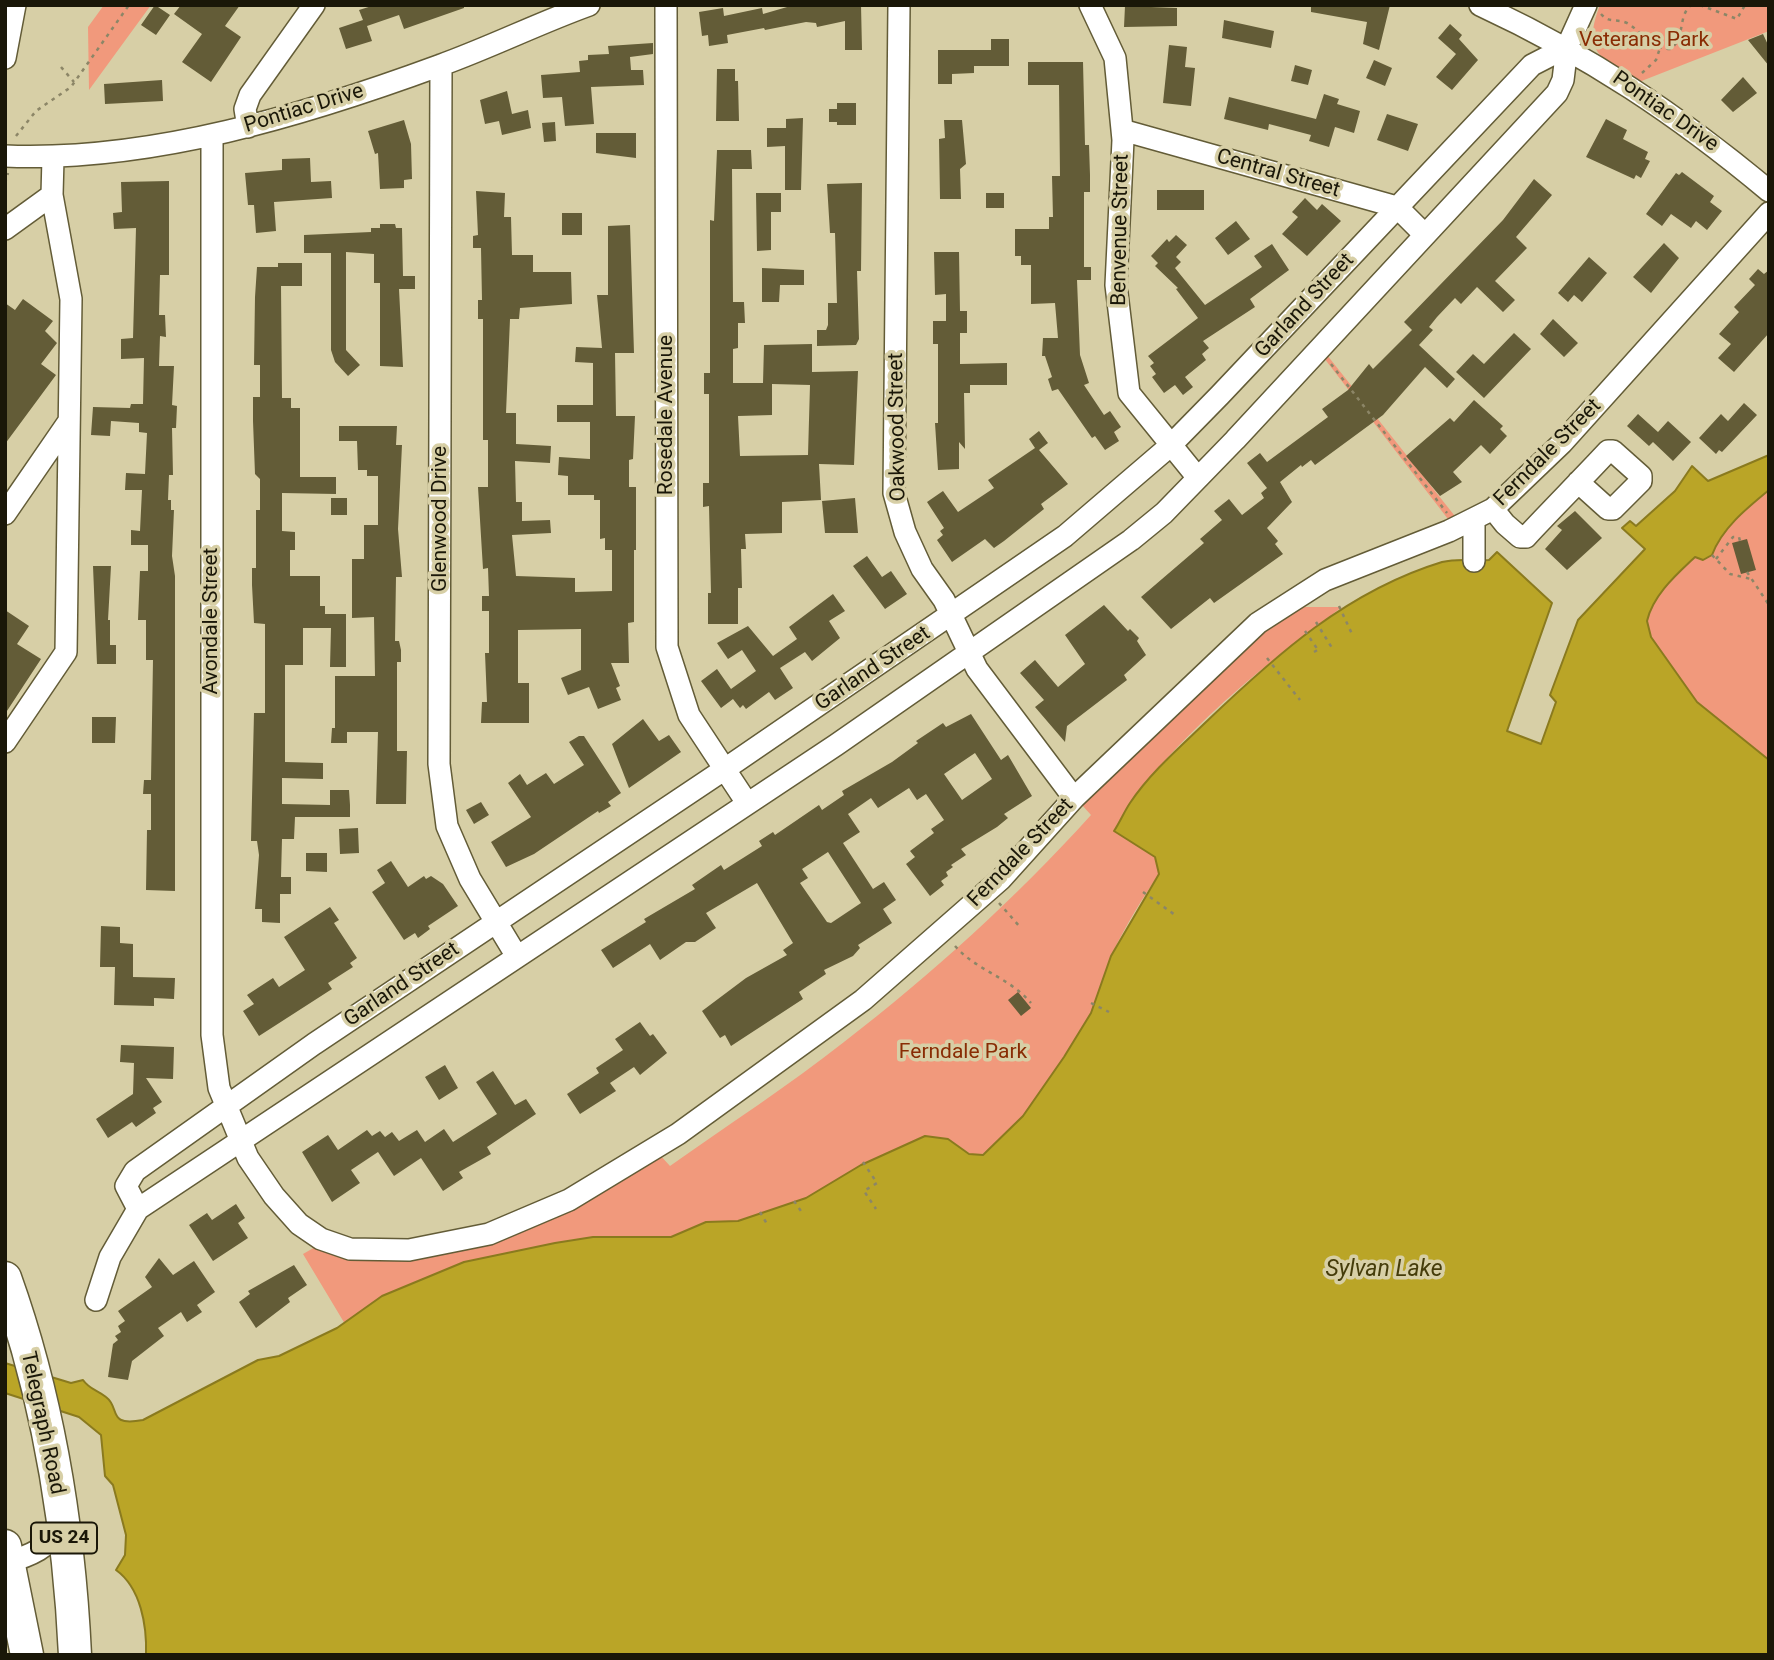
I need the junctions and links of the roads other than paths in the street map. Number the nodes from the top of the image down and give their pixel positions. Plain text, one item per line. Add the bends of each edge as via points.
1 (15, 5) edge
2 (314, 5) edge
3 (589, 5) edge
4 (666, 5) edge
5 (899, 5) edge
6 (1090, 5) edge
7 (1480, 5) edge
8 (1593, 9) edge
9 (1567, 47) junction
10 (6, 50) edge
11 (441, 65) junction
12 (248, 127) junction
13 (1122, 130) junction
14 (212, 136) junction
15 (5, 156) edge
16 (53, 158) junction
17 (1769, 191) edge
18 (51, 195) junction
19 (1397, 207) junction
20 (1769, 214) edge
21 (5, 229) edge
22 (1425, 235) junction
23 (69, 421) junction
24 (1562, 443) junction
25 (1170, 446) junction
26 (1585, 475) junction
27 (1198, 478) junction
28 (1493, 509) junction
29 (1608, 509) junction
30 (5, 514) edge
31 (1465, 524) junction
32 (1626, 524) dead end
33 (1474, 561) dead end
34 (952, 616) junction
35 (970, 653) junction
36 (5, 742) edge
37 (725, 769) junction
38 (1074, 798) junction
39 (747, 803) junction
40 (497, 921) junction
41 (516, 955) junction
42 (226, 1104) junction
43 (240, 1139) junction
44 (138, 1209) junction
45 (7, 1286) edge
46 (96, 1300) dead end
47 (62, 1524) junction
48 (7, 1557) edge
49 (27, 1655) edge
50 (75, 1655) edge

1 - 10 street
2 - 12 street via 250,94
3 - 11 street, Pontiac Drive
4 - 37 street, Rosedale Avenue via 667,648 689,715
5 - 34 street, Oakwood Street via 894,493 922,569
6 - 13 street, Benvenue Street via 1115,58
7 - 9 street, Pontiac Drive
8 - 9 street, Garland Street
9 - 17 street, Pontiac Drive via 1631,86
9 - 19 street, Garland Street via 1532,65
9 - 22 street, Garland Street via 1557,93
11 - 12 street, Pontiac Drive
11 - 40 street, Glenwood Drive via 439,764 447,826 470,879
12 - 14 street, Pontiac Drive
13 - 19 street, Central Street
13 - 25 street, Benvenue Street via 1116,285 1129,393
14 - 16 street, Pontiac Drive
14 - 42 street, Avondale Street via 212,1035 219,1088
15 - 16 street, Pontiac Drive
16 - 18 street
18 - 21 street
18 - 23 street via 71,299
19 - 22 street, Central Street
19 - 25 street, Garland Street
20 - 24 street, Ferndale Street
22 - 27 street, Garland Street
23 - 30 street
23 - 36 street via 65,652
24 - 26 street
24 - 28 street, Ferndale Street
25 - 27 street, Benvenue Street
25 - 34 street, Garland Street via 1065,536
26 - 28 street via 1526,537 1504,524
26 - 29 street
26 - 29 street via 1613,451 1641,476 1613,509
27 - 35 street, Garland Street via 1131,540
28 - 31 street, Ferndale Street
29 - 32 street
31 - 33 street
31 - 38 street, Ferndale Street via 1325,580 1289,600 1258,622
34 - 35 street, Oakwood Street
34 - 37 street, Garland Street
35 - 38 street, Oakwood Street via 977,669
35 - 39 street, Garland Street
37 - 39 street, Rosedale Avenue
37 - 40 street, Garland Street
38 - 43 street, Ferndale Street via 1001,879 863,1000 678,1133 530,1219 489,1234 409,1250 350,1249 321,1239 299,1224 274,1196
39 - 41 street, Garland Street
40 - 41 street, Glenwood Drive
40 - 42 street, Garland Street
41 - 43 street, Garland Street
42 - 43 street, Ferndale Street
42 - 44 street, Garland Street via 131,1174 126,1190
43 - 44 street, Garland Street
44 - 46 street, Garland Street via 110,1257
45 - 47 highway, Telegraph Road / US 24 via 42,1408
47 - 48 street via 39,1551
47 - 50 highway, Telegraph Road / US 24
48 - 49 highway, US 24

